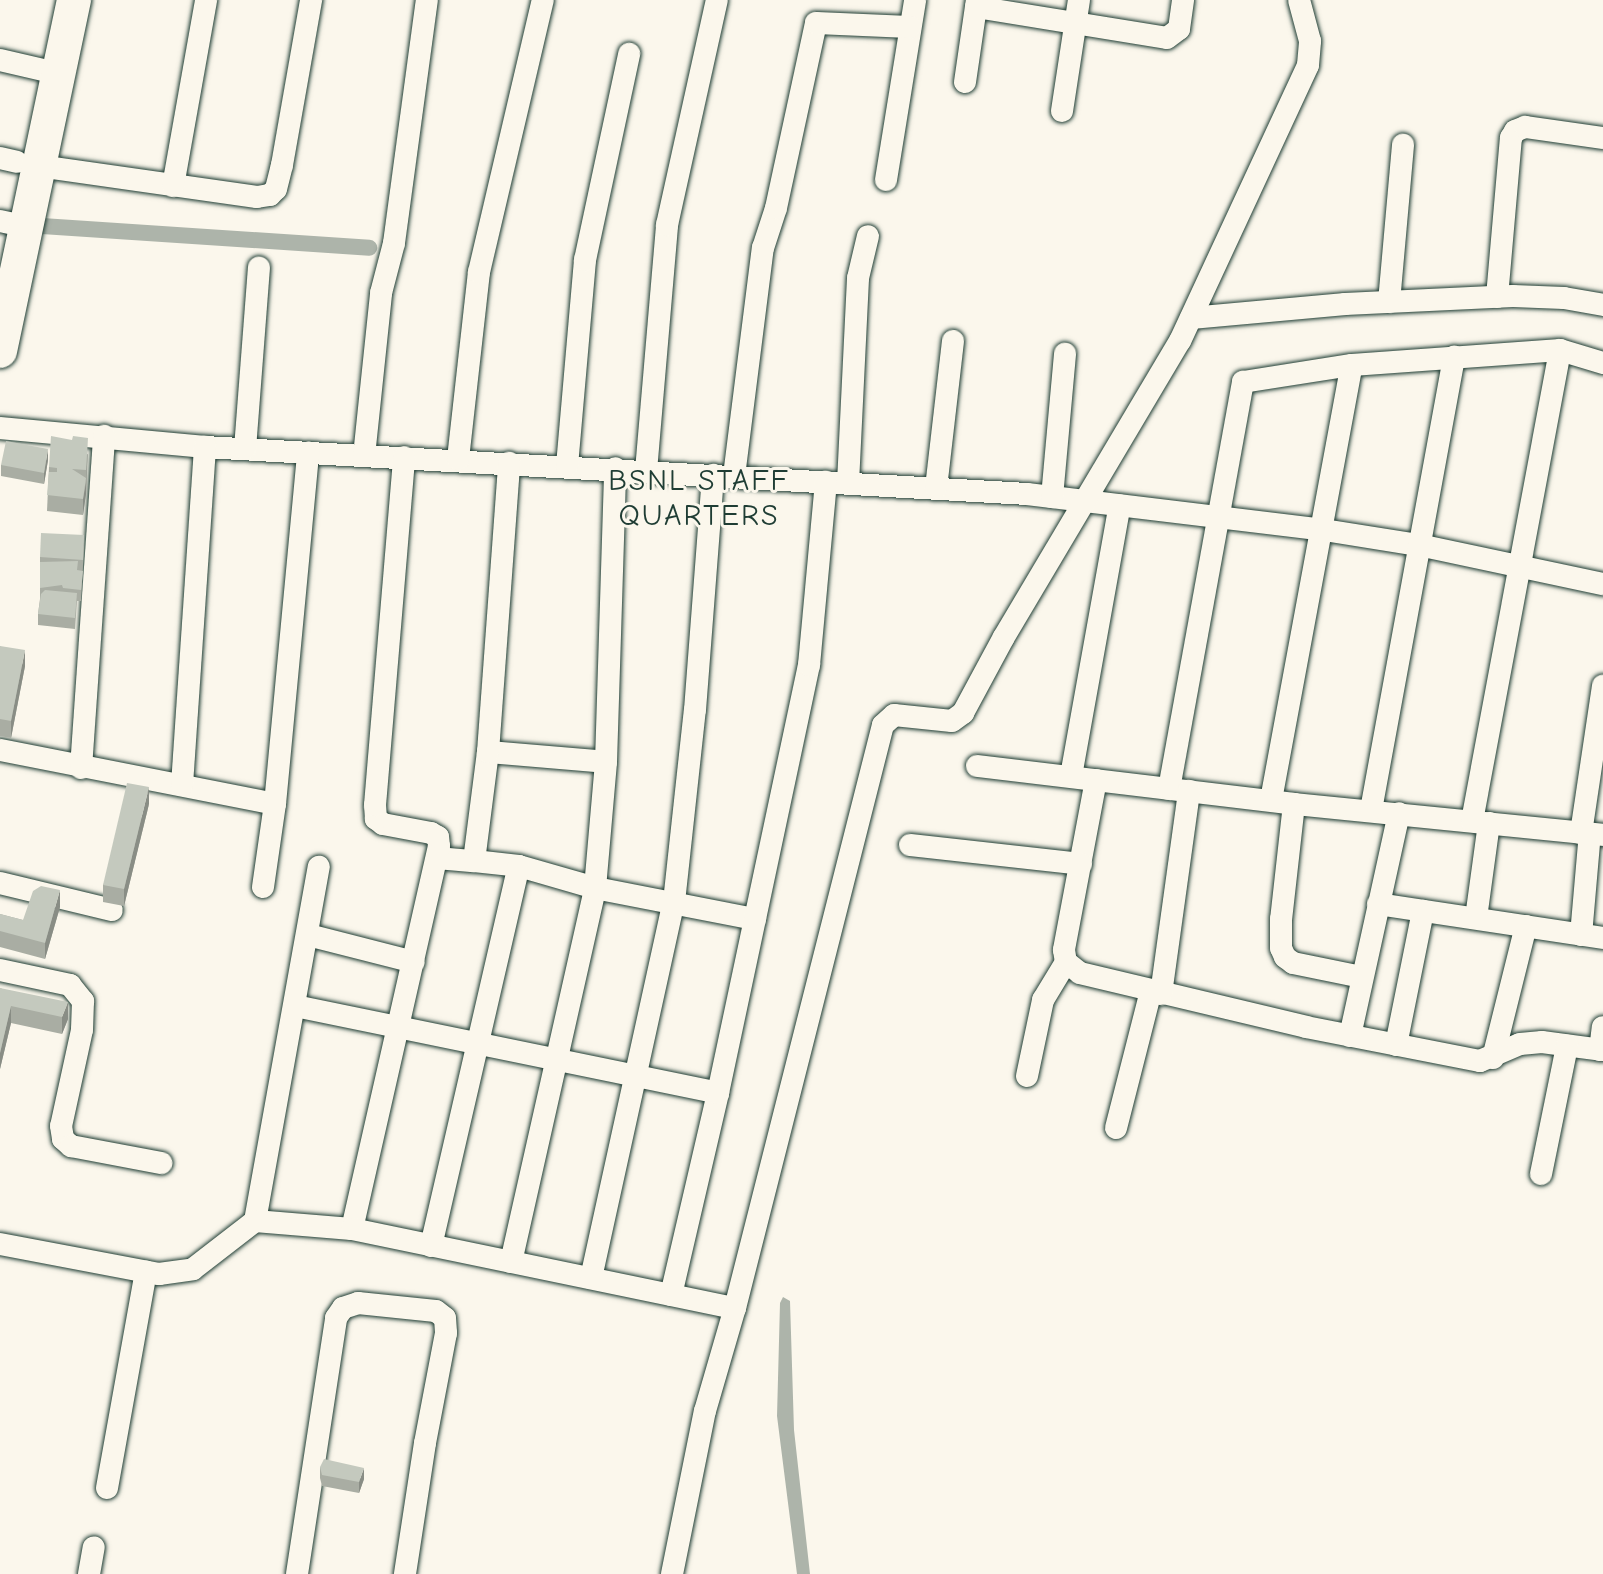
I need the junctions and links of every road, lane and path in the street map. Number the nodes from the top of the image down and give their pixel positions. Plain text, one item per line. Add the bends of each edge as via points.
1 (50, 0) edge
2 (74, 0) edge
3 (206, 0) edge
4 (311, 0) edge
5 (427, 0) edge
6 (543, 0) edge
7 (717, 0) edge
8 (915, 0) edge
9 (1079, 0) edge
10 (1183, 0) edge
11 (977, 4) edge
12 (1302, 11) edge
13 (1076, 23) junction
14 (910, 27) junction
15 (629, 54) dead end
16 (0, 60) edge
17 (48, 72) junction
18 (965, 82) dead end
19 (1062, 111) dead end
20 (1603, 138) edge
21 (1403, 145) dead end
22 (21, 171) edge
23 (886, 180) dead end
24 (173, 186) junction
25 (8, 224) edge
26 (868, 236) dead end
27 (259, 268) dead end
28 (1497, 297) junction
29 (1389, 302) junction
30 (1603, 305) edge
31 (1191, 318) junction
32 (953, 341) dead end
33 (1560, 350) junction
34 (0, 351) edge
35 (1065, 354) dead end
36 (1454, 357) junction
37 (1603, 363) edge
38 (1352, 365) junction
39 (0, 428) edge
40 (104, 436) junction
41 (205, 447) junction
42 (245, 449) junction
43 (308, 453) junction
44 (364, 456) junction
45 (404, 457) junction
46 (458, 459) junction
47 (509, 463) junction
48 (567, 466) junction
49 (615, 468) junction
50 (646, 471) junction
51 (723, 476) junction
52 (826, 482) junction
53 (848, 483) junction
54 (936, 488) junction
55 (1052, 497) junction
56 (1085, 500) junction
57 (1120, 505) junction
58 (1219, 515) junction
59 (1324, 530) junction
60 (1419, 545) junction
61 (1522, 569) junction
62 (1603, 584) edge
63 (1603, 686) edge
64 (0, 750) edge
65 (488, 752) junction
66 (606, 762) junction
67 (977, 766) dead end
68 (81, 768) junction
69 (1071, 776) junction
70 (1096, 780) junction
71 (182, 785) junction
72 (1179, 790) junction
73 (1271, 800) junction
74 (275, 804) junction
75 (1294, 804) junction
76 (1371, 810) junction
77 (1399, 813) junction
78 (1480, 822) junction
79 (1592, 833) edge
80 (910, 845) dead end
81 (437, 858) junction
82 (474, 861) junction
83 (1081, 864) junction
84 (519, 866) junction
85 (319, 867) dead end
86 (0, 883) edge
87 (263, 887) dead end
88 (595, 888) junction
89 (674, 902) junction
90 (1378, 904) junction
91 (112, 910) dead end
92 (1423, 911) junction
93 (1476, 918) junction
94 (755, 919) junction
95 (1526, 926) junction
96 (308, 935) junction
97 (1592, 936) edge
98 (414, 962) junction
99 (1066, 962) junction
100 (0, 970) edge
101 (1362, 977) junction
102 (1156, 992) junction
103 (295, 1006) junction
104 (398, 1027) junction
105 (1603, 1027) edge
106 (1350, 1036) junction
107 (477, 1041) junction
108 (1396, 1045) junction
109 (1567, 1046) junction
110 (1601, 1050) edge
111 (1493, 1058) junction
112 (557, 1060) junction
113 (1027, 1076) dead end
114 (638, 1077) junction
115 (718, 1093) junction
116 (1116, 1128) dead end
117 (161, 1163) dead end
118 (1541, 1174) dead end
119 (255, 1221) junction
120 (352, 1229) junction
121 (0, 1244) edge
122 (431, 1246) junction
123 (511, 1262) junction
124 (146, 1271) junction
125 (591, 1278) junction
126 (671, 1295) junction
127 (735, 1308) junction
128 (107, 1488) dead end
129 (94, 1547) dead end
130 (89, 1574) edge
131 (297, 1574) edge
132 (405, 1574) edge
133 (672, 1574) edge

1 - 17 highway
2 - 17 highway
3 - 24 street
4 - 24 street via 276,189 257,197
5 - 44 street via 394,243 381,293
6 - 46 street via 479,272
7 - 50 street via 672,202
8 - 14 street
9 - 13 street
10 - 13 street via 1179,29 1167,38
11 - 13 street
11 - 18 street
12 - 31 street via 1310,41 1308,65
13 - 19 street
14 - 23 street
14 - 51 street via 816,23 763,248
15 - 48 street via 585,260
16 - 17 street
17 - 22 highway
20 - 28 street via 1525,127 1515,131
21 - 29 street
22 - 24 street
22 - 25 highway
25 - 34 highway
26 - 53 street via 858,278
27 - 42 street
28 - 29 street
28 - 30 street via 1564,298
29 - 31 street
31 - 56 street
32 - 54 street
33 - 36 street
33 - 37 street
33 - 61 street
35 - 55 street
36 - 38 street
36 - 60 street
38 - 58 street via 1243,382
38 - 59 street
39 - 40 street
40 - 41 street
40 - 68 street
41 - 42 street
41 - 71 street
42 - 43 street
43 - 44 street
43 - 74 street
44 - 45 street
45 - 46 street
45 - 81 street via 376,819 438,837
46 - 47 street
47 - 48 street
47 - 65 street
48 - 49 street
49 - 50 street
49 - 66 street
50 - 51 street
51 - 52 street
51 - 89 street
52 - 53 street
52 - 94 street via 809,665
53 - 54 street
54 - 55 street
55 - 56 street
56 - 57 street
56 - 127 street via 963,713 952,721 894,715 883,725
57 - 58 street
57 - 69 street
58 - 59 street
58 - 72 street
59 - 60 street
59 - 73 street
60 - 61 street
60 - 76 street
61 - 62 street
61 - 78 street
63 - 79 street
64 - 68 street
65 - 66 street
65 - 82 street
66 - 88 street
67 - 69 street
68 - 71 street
69 - 70 street
70 - 72 street
70 - 83 street
71 - 74 street
72 - 73 street
72 - 102 street
73 - 75 street
74 - 87 street
75 - 76 street
75 - 101 street via 1281,948 1293,963
76 - 77 street
77 - 78 street
77 - 90 street
78 - 79 street
78 - 93 street
79 - 97 street
80 - 83 street
81 - 82 street
81 - 98 street
82 - 84 street
83 - 99 street
84 - 88 street
84 - 107 street
85 - 96 street
86 - 91 street
88 - 89 street
88 - 112 street
89 - 94 street
89 - 114 street
90 - 92 street
90 - 101 street
92 - 93 street
92 - 108 street
93 - 95 street
94 - 115 street
95 - 97 street
95 - 111 street
96 - 98 street
96 - 103 street
98 - 104 street
99 - 102 street via 1080,973
99 - 113 street via 1043,1000
100 - 117 street via 70,985 83,1001 63,1139 71,1146
101 - 106 street
102 - 106 street
102 - 116 street
103 - 104 street
103 - 119 street
104 - 107 street
104 - 120 street
105 - 110 street
106 - 108 street
107 - 112 street
107 - 122 street
108 - 111 street via 1480,1061
109 - 110 street
109 - 111 street via 1520,1044
109 - 118 street
112 - 114 street
112 - 123 street
114 - 115 street
114 - 125 street
115 - 126 street
119 - 120 street
119 - 124 street via 193,1269
120 - 122 street
121 - 124 street
122 - 123 street
123 - 125 street
124 - 128 street
125 - 126 street
126 - 127 street
127 - 133 street via 705,1411
129 - 130 street
131 - 132 street via 336,1318 343,1308 358,1303 436,1311 445,1318

